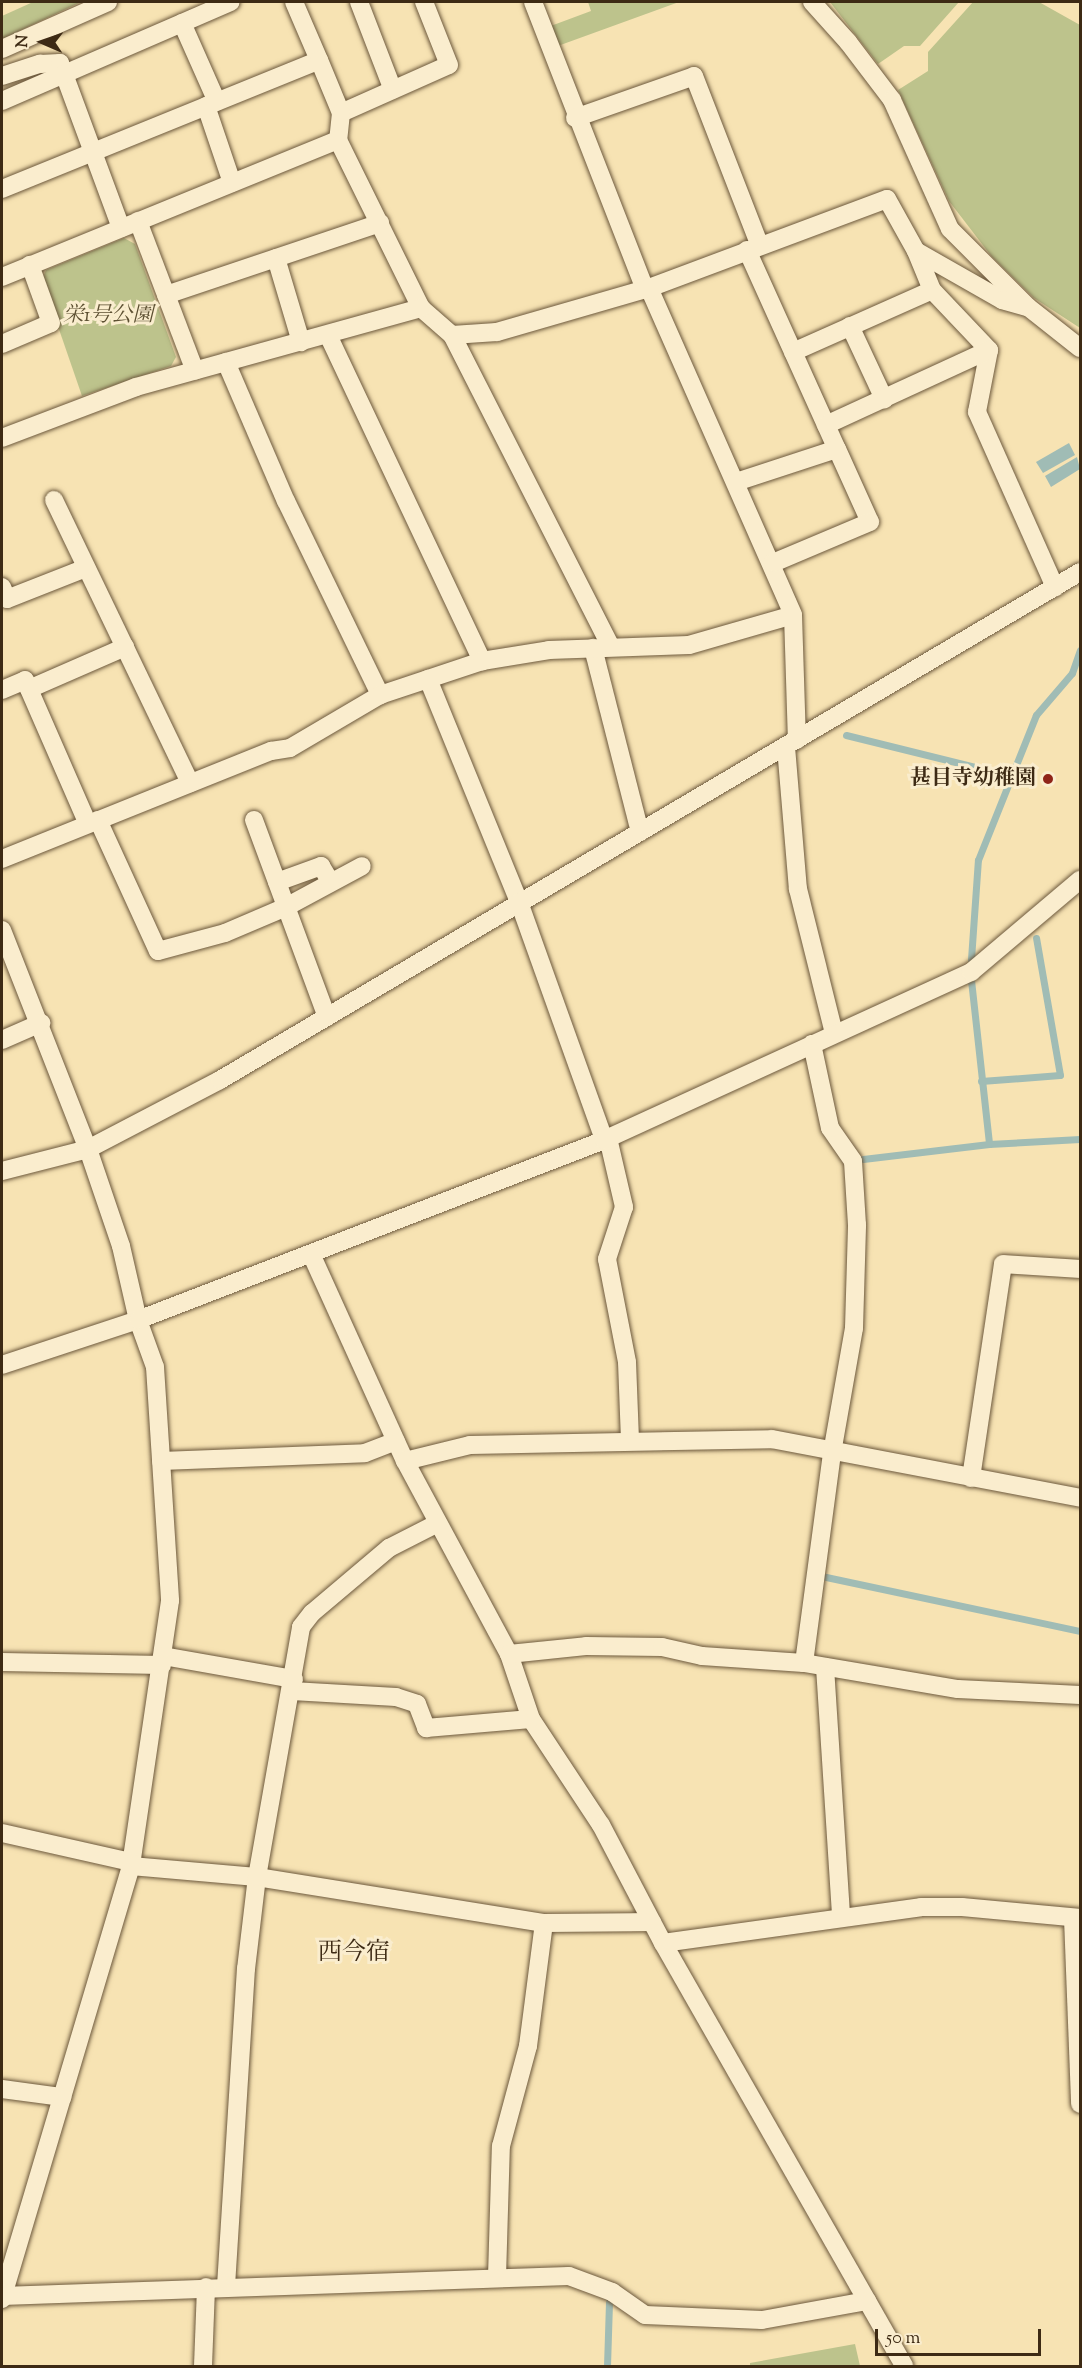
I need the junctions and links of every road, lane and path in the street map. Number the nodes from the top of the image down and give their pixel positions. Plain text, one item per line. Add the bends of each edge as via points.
1 (108, 2) edge
2 (231, 2) edge
3 (294, 2) edge
4 (359, 2) edge
5 (424, 2) edge
6 (533, 2) edge
7 (812, 2) edge
8 (182, 23) junction
9 (2, 49) edge
10 (319, 60) junction
11 (2, 76) edge
12 (66, 76) junction
13 (393, 90) junction
14 (2, 101) edge
15 (211, 104) junction
16 (341, 113) junction
17 (575, 118) junction
18 (338, 140) junction
19 (94, 152) junction
20 (232, 183) junction
21 (2, 189) edge
22 (138, 221) junction
23 (380, 223) junction
24 (121, 228) junction
25 (753, 248) junction
26 (916, 251) junction
27 (276, 258) junction
28 (30, 265) junction
29 (2, 277) edge
30 (647, 289) junction
31 (932, 290) junction
32 (166, 295) junction
33 (1028, 307) junction
34 (422, 308) junction
35 (850, 326) junction
36 (328, 335) junction
37 (452, 335) junction
38 (300, 342) junction
39 (2, 344) edge
40 (1080, 348) edge
41 (989, 350) junction
42 (793, 352) junction
43 (226, 362) junction
44 (195, 371) junction
45 (884, 399) junction
46 (826, 425) junction
47 (2, 438) edge
48 (837, 449) junction
49 (736, 482) junction
50 (54, 500) dead end
51 (773, 563) junction
52 (86, 568) junction
53 (1080, 572) edge
54 (2, 586) edge
55 (1054, 587) junction
56 (793, 615) junction
57 (125, 646) junction
58 (602, 648) junction
59 (482, 661) junction
60 (429, 679) junction
61 (29, 688) junction
62 (2, 690) edge
63 (381, 695) junction
64 (791, 744) junction
65 (190, 783) junction
66 (254, 820) dead end
67 (93, 822) junction
68 (640, 832) junction
69 (2, 859) edge
70 (362, 866) dead end
71 (1080, 880) edge
72 (330, 881) junction
73 (277, 882) junction
74 (519, 902) junction
75 (286, 907) junction
76 (2, 930) edge
77 (327, 1017) junction
78 (41, 1023) junction
79 (834, 1033) junction
80 (2, 1040) edge
81 (812, 1044) junction
82 (606, 1139) junction
83 (88, 1149) junction
84 (2, 1171) edge
85 (312, 1256) junction
86 (1080, 1269) edge
87 (138, 1320) junction
88 (2, 1365) edge
89 (396, 1441) junction
90 (630, 1441) junction
91 (832, 1453) junction
92 (161, 1461) junction
93 (405, 1461) junction
94 (971, 1478) junction
95 (1080, 1498) edge
96 (438, 1523) junction
97 (509, 1654) junction
98 (162, 1661) junction
99 (2, 1662) edge
100 (804, 1663) junction
101 (825, 1667) junction
102 (293, 1685) junction
103 (1080, 1695) edge
104 (531, 1719) junction
105 (2, 1833) edge
106 (131, 1864) junction
107 (257, 1877) junction
108 (841, 1916) junction
109 (1077, 1918) edge
110 (652, 1922) junction
111 (544, 1923) junction
112 (663, 1942) junction
113 (2, 2089) edge
114 (62, 2097) junction
115 (1080, 2104) edge
116 (496, 2277) junction
117 (226, 2286) junction
118 (206, 2287) junction
119 (2, 2297) edge
120 (867, 2301) junction
121 (203, 2367) edge
122 (904, 2367) edge

1 - 9 street
2 - 8 street
3 - 10 street
4 - 13 street
5 - 13 street via 449,65
6 - 17 street
7 - 33 street via 892,100 950,229
8 - 12 street
8 - 15 street
10 - 15 street
10 - 16 street
11 - 12 street via 40,64 60,63
12 - 14 street
12 - 19 street
13 - 16 street
15 - 19 street
15 - 20 street
16 - 18 street
17 - 25 street via 694,76
17 - 30 street
18 - 20 street
18 - 23 street
19 - 21 street
19 - 24 street
20 - 22 street
22 - 24 street
22 - 32 street
23 - 27 street
23 - 34 street
24 - 28 street
25 - 26 street via 887,199
25 - 30 street
25 - 42 street
26 - 31 street
26 - 33 street via 1002,300
27 - 32 street
27 - 38 street
28 - 29 street
28 - 39 street via 51,322
30 - 37 street via 497,332
30 - 49 street
31 - 35 street
31 - 41 street
32 - 44 street
33 - 40 street
34 - 36 street
34 - 37 street
35 - 42 street
35 - 45 street
36 - 38 street
36 - 59 street
37 - 58 street
38 - 43 street
41 - 45 street
41 - 55 street via 977,412
42 - 46 street
43 - 44 street
43 - 63 street via 286,501
44 - 47 street via 136,387
45 - 46 street
46 - 48 street
48 - 49 street
48 - 51 street via 870,522
49 - 51 street
50 - 52 street
51 - 56 street
52 - 54 street via 7,599
52 - 57 street
53 - 55 street
55 - 64 street
56 - 58 street via 689,645
56 - 64 street
57 - 61 street
57 - 65 street
58 - 59 street
58 - 68 street
59 - 60 street
60 - 63 street
60 - 74 street
61 - 62 street via 26,680
61 - 67 street
63 - 65 street via 290,747 271,750
64 - 68 street
64 - 79 street via 798,889
65 - 67 street
66 - 73 street
67 - 69 street
67 - 75 street via 158,951 225,933
68 - 74 street
70 - 72 street
71 - 79 street via 971,972
72 - 73 street via 321,866
72 - 75 street
73 - 75 street
74 - 77 street
74 - 82 street
75 - 77 street
76 - 78 street
77 - 83 street
78 - 80 street
78 - 83 street
79 - 81 street
81 - 82 street
81 - 91 street via 830,1128 853,1161 854,1328
82 - 85 street
82 - 90 street via 624,1207 607,1259 627,1362
83 - 84 street
83 - 87 street via 121,1246
85 - 87 street
85 - 89 street
86 - 94 street via 1004,1264
87 - 88 street
87 - 92 street via 155,1367
89 - 92 street via 365,1453
89 - 93 street
90 - 91 street via 772,1439
90 - 93 street via 470,1445
91 - 94 street
91 - 100 street
92 - 98 street via 170,1601
93 - 96 street
94 - 95 street
96 - 97 street
96 - 102 street via 388,1548 312,1612 301,1627
97 - 100 street via 586,1646 662,1647 702,1656
97 - 104 street
98 - 99 street
98 - 102 street
98 - 106 street
100 - 101 street
101 - 103 street via 958,1689
101 - 108 street
102 - 104 street via 396,1697 417,1704 426,1728
102 - 107 street
104 - 110 street via 601,1825
105 - 106 street
106 - 107 street
106 - 114 street
107 - 111 street
107 - 117 street via 246,1969
108 - 109 street via 962,1907
108 - 112 street
109 - 115 street
110 - 111 street
110 - 112 street
111 - 116 street via 528,2046 501,2146
112 - 120 street
113 - 114 street
114 - 119 street
116 - 117 street
116 - 120 street via 569,2276 589,2281 645,2315 762,2320
117 - 118 street
118 - 119 street
118 - 121 street
120 - 122 street

